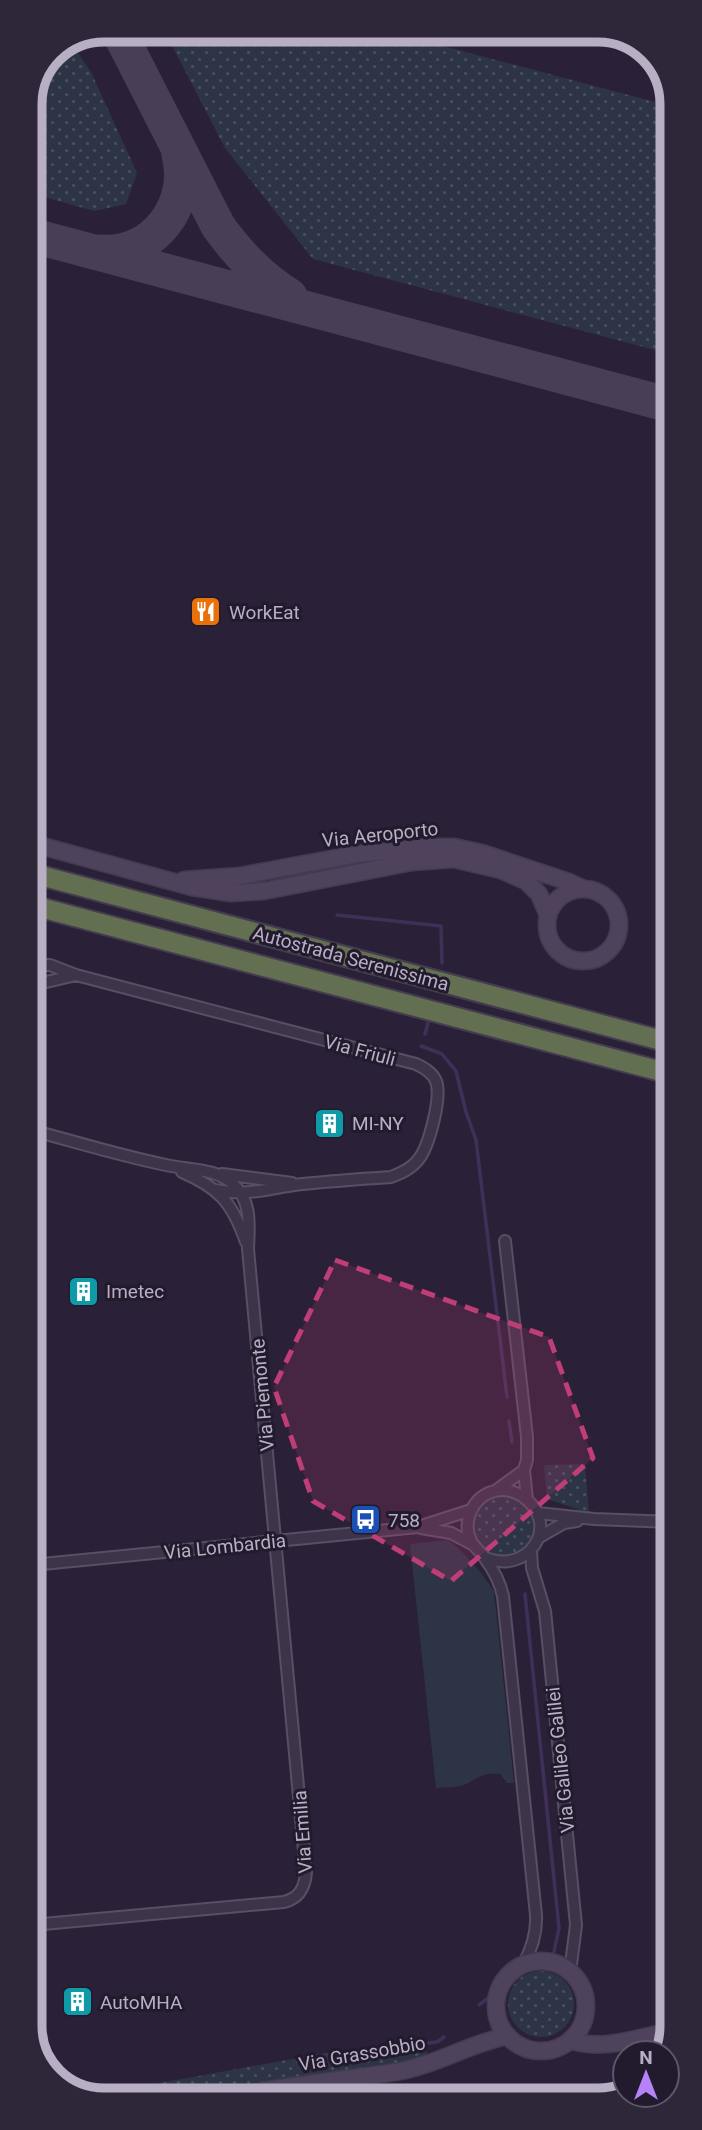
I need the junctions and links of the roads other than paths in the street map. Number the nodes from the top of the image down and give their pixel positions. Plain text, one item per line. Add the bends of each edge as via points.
1 (42, 846) edge
2 (42, 876) edge
3 (174, 881) junction
4 (584, 889) junction
5 (42, 908) edge
6 (548, 915) junction
7 (76, 975) dead end
8 (660, 1041) edge
9 (660, 1071) edge
10 (42, 1133) edge
11 (166, 1165) junction
12 (210, 1172) junction
13 (299, 1184) junction
14 (216, 1190) junction
15 (240, 1192) junction
16 (505, 1241) dead end
17 (248, 1249) junction
18 (523, 1470) junction
19 (495, 1490) junction
20 (527, 1500) junction
21 (471, 1510) junction
22 (538, 1513) junction
23 (594, 1519) junction
24 (660, 1522) edge
25 (418, 1527) junction
26 (538, 1539) junction
27 (276, 1541) junction
28 (472, 1544) junction
29 (531, 1550) junction
30 (484, 1556) junction
31 (42, 1564) edge
32 (42, 1924) edge
33 (523, 1965) junction
34 (570, 1972) junction
35 (497, 2003) junction
36 (586, 2011) junction
37 (659, 2033) edge
38 (508, 2036) junction
39 (570, 2040) junction
40 (598, 2045) junction
41 (468, 2046) junction
42 (282, 2088) edge

1 - 3 main road, Via Aeroporto
2 - 8 highway, Autostrada Serenissima
3 - 4 main road, Via Aeroporto via 240,876 382,851 454,847
3 - 6 main road, Via Aeroporto via 217,892 254,892 401,864 454,859 526,881 539,894
4 - 6 main road via 559,898
4 - 6 main road via 608,899 618,916 615,942 601,956 583,961 559,952 548,935
5 - 9 highway, Autostrada Serenissima
7 - 13 street, Via Friuli via 416,1064 431,1073 438,1100 423,1153 410,1169 391,1177
10 - 11 street, Via Piemonte
11 - 12 street, Via Piemonte
11 - 14 street, Via Piemonte
12 - 13 street, Via Friuli
12 - 15 street, Via Piemonte via 226,1178
13 - 15 street, Via Friuli
14 - 15 street, Via Friuli
14 - 17 street, Via Piemonte via 234,1212
15 - 17 street, Via Piemonte via 248,1210
16 - 18 street via 527,1437
17 - 27 street, Via Piemonte
18 - 19 street
18 - 20 street
19 - 20 street via 515,1492
19 - 21 street
20 - 22 street
21 - 25 street, Via Lombardia
21 - 28 street via 467,1521
22 - 23 street
22 - 26 street
23 - 24 street
23 - 26 street via 564,1523
25 - 27 street, Via Lombardia
25 - 28 street, Via Lombardia
26 - 29 street
27 - 31 street, Via Lombardia
27 - 32 street, Via Emilia via 305,1885 284,1902
28 - 30 street
29 - 30 street via 514,1561
29 - 34 street, Via Galileo Galilei via 545,1611 576,1925
30 - 33 street via 503,1596 536,1915 537,1928
33 - 34 main road via 548,1962
33 - 35 main road via 505,1980
34 - 36 main road via 583,1989
35 - 38 main road via 497,2015
35 - 41 main road via 490,2021
36 - 39 main road
36 - 40 main road via 587,2028
37 - 40 main road
38 - 39 main road via 517,2044 541,2051
38 - 41 main road, Via Grassobbio
39 - 40 main road
41 - 42 main road, Via Grassobbio via 402,2071

